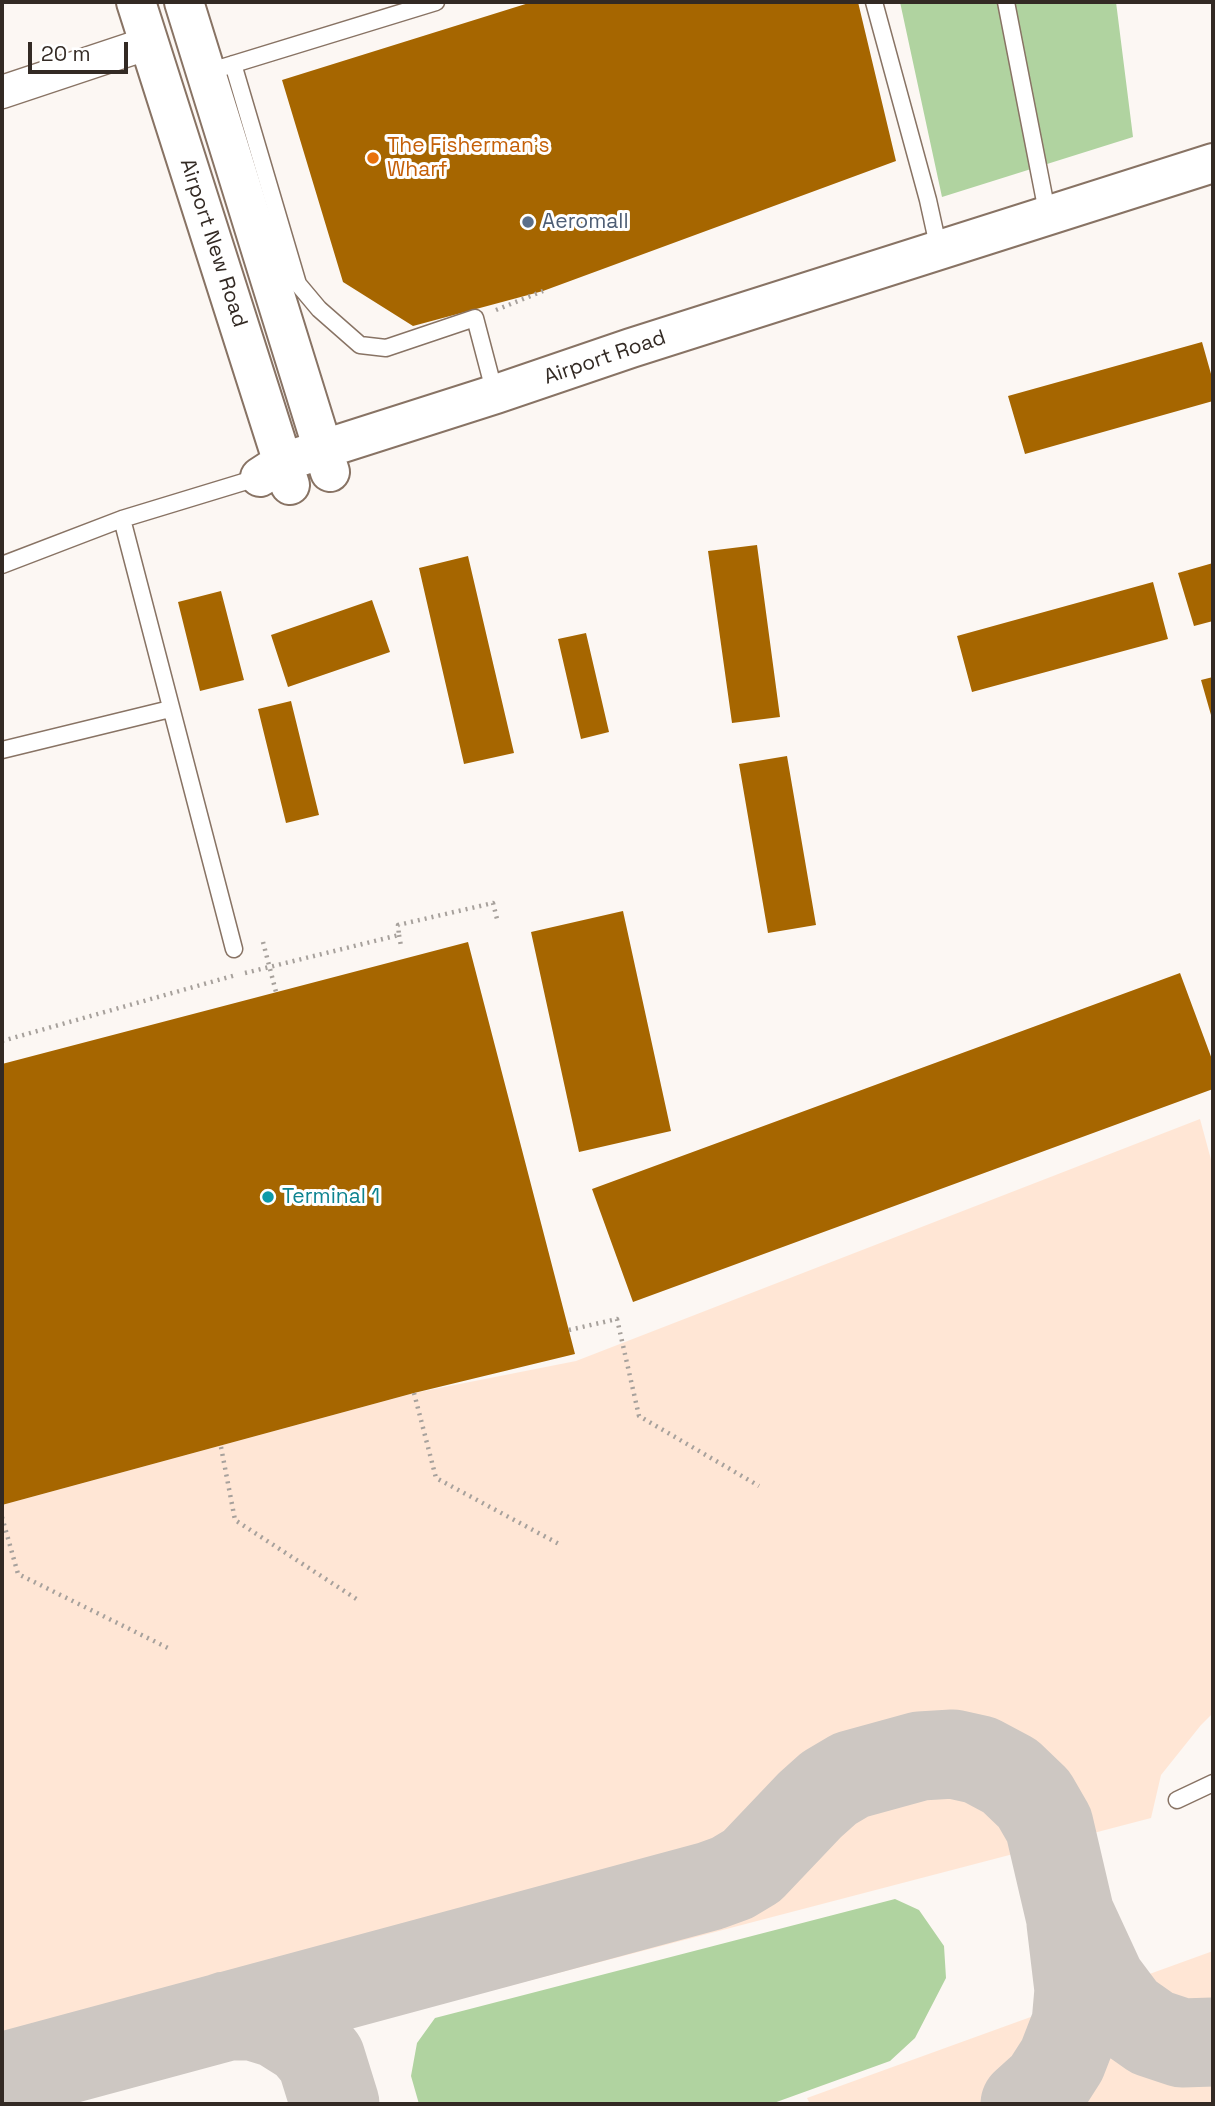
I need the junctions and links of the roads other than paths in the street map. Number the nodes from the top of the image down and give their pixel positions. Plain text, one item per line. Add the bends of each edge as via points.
1 (136, 2) edge
2 (436, 2) edge
3 (874, 2) edge
4 (1006, 2) edge
5 (192, 4) edge
6 (149, 43) junction
7 (220, 68) junction
8 (2, 92) edge
9 (1213, 163) edge
10 (1213, 189) edge
11 (1048, 217) junction
12 (939, 250) junction
13 (495, 394) junction
14 (326, 461) junction
15 (278, 475) junction
16 (122, 519) junction
17 (2, 565) edge
18 (170, 709) junction
19 (2, 750) edge
20 (234, 949) dead end
21 (1213, 1783) edge
22 (1177, 1800) dead end

1 - 6 main road, Airport New Road
2 - 7 lane
3 - 12 lane
4 - 11 lane
5 - 7 main road, Airport New Road
6 - 8 street
6 - 15 main road, Airport New Road
7 - 13 lane via 298,284 319,309 360,345 386,348 475,318
7 - 14 main road, Airport New Road
9 - 11 main road, Airport Road
10 - 14 main road
11 - 12 main road, Airport Road
12 - 13 main road, Airport Road
13 - 14 main road, Airport Road
14 - 15 main road, Airport Road
15 - 16 lane, Airport Road
16 - 17 lane, Airport Road
16 - 18 lane
18 - 19 lane
18 - 20 lane
21 - 22 lane

